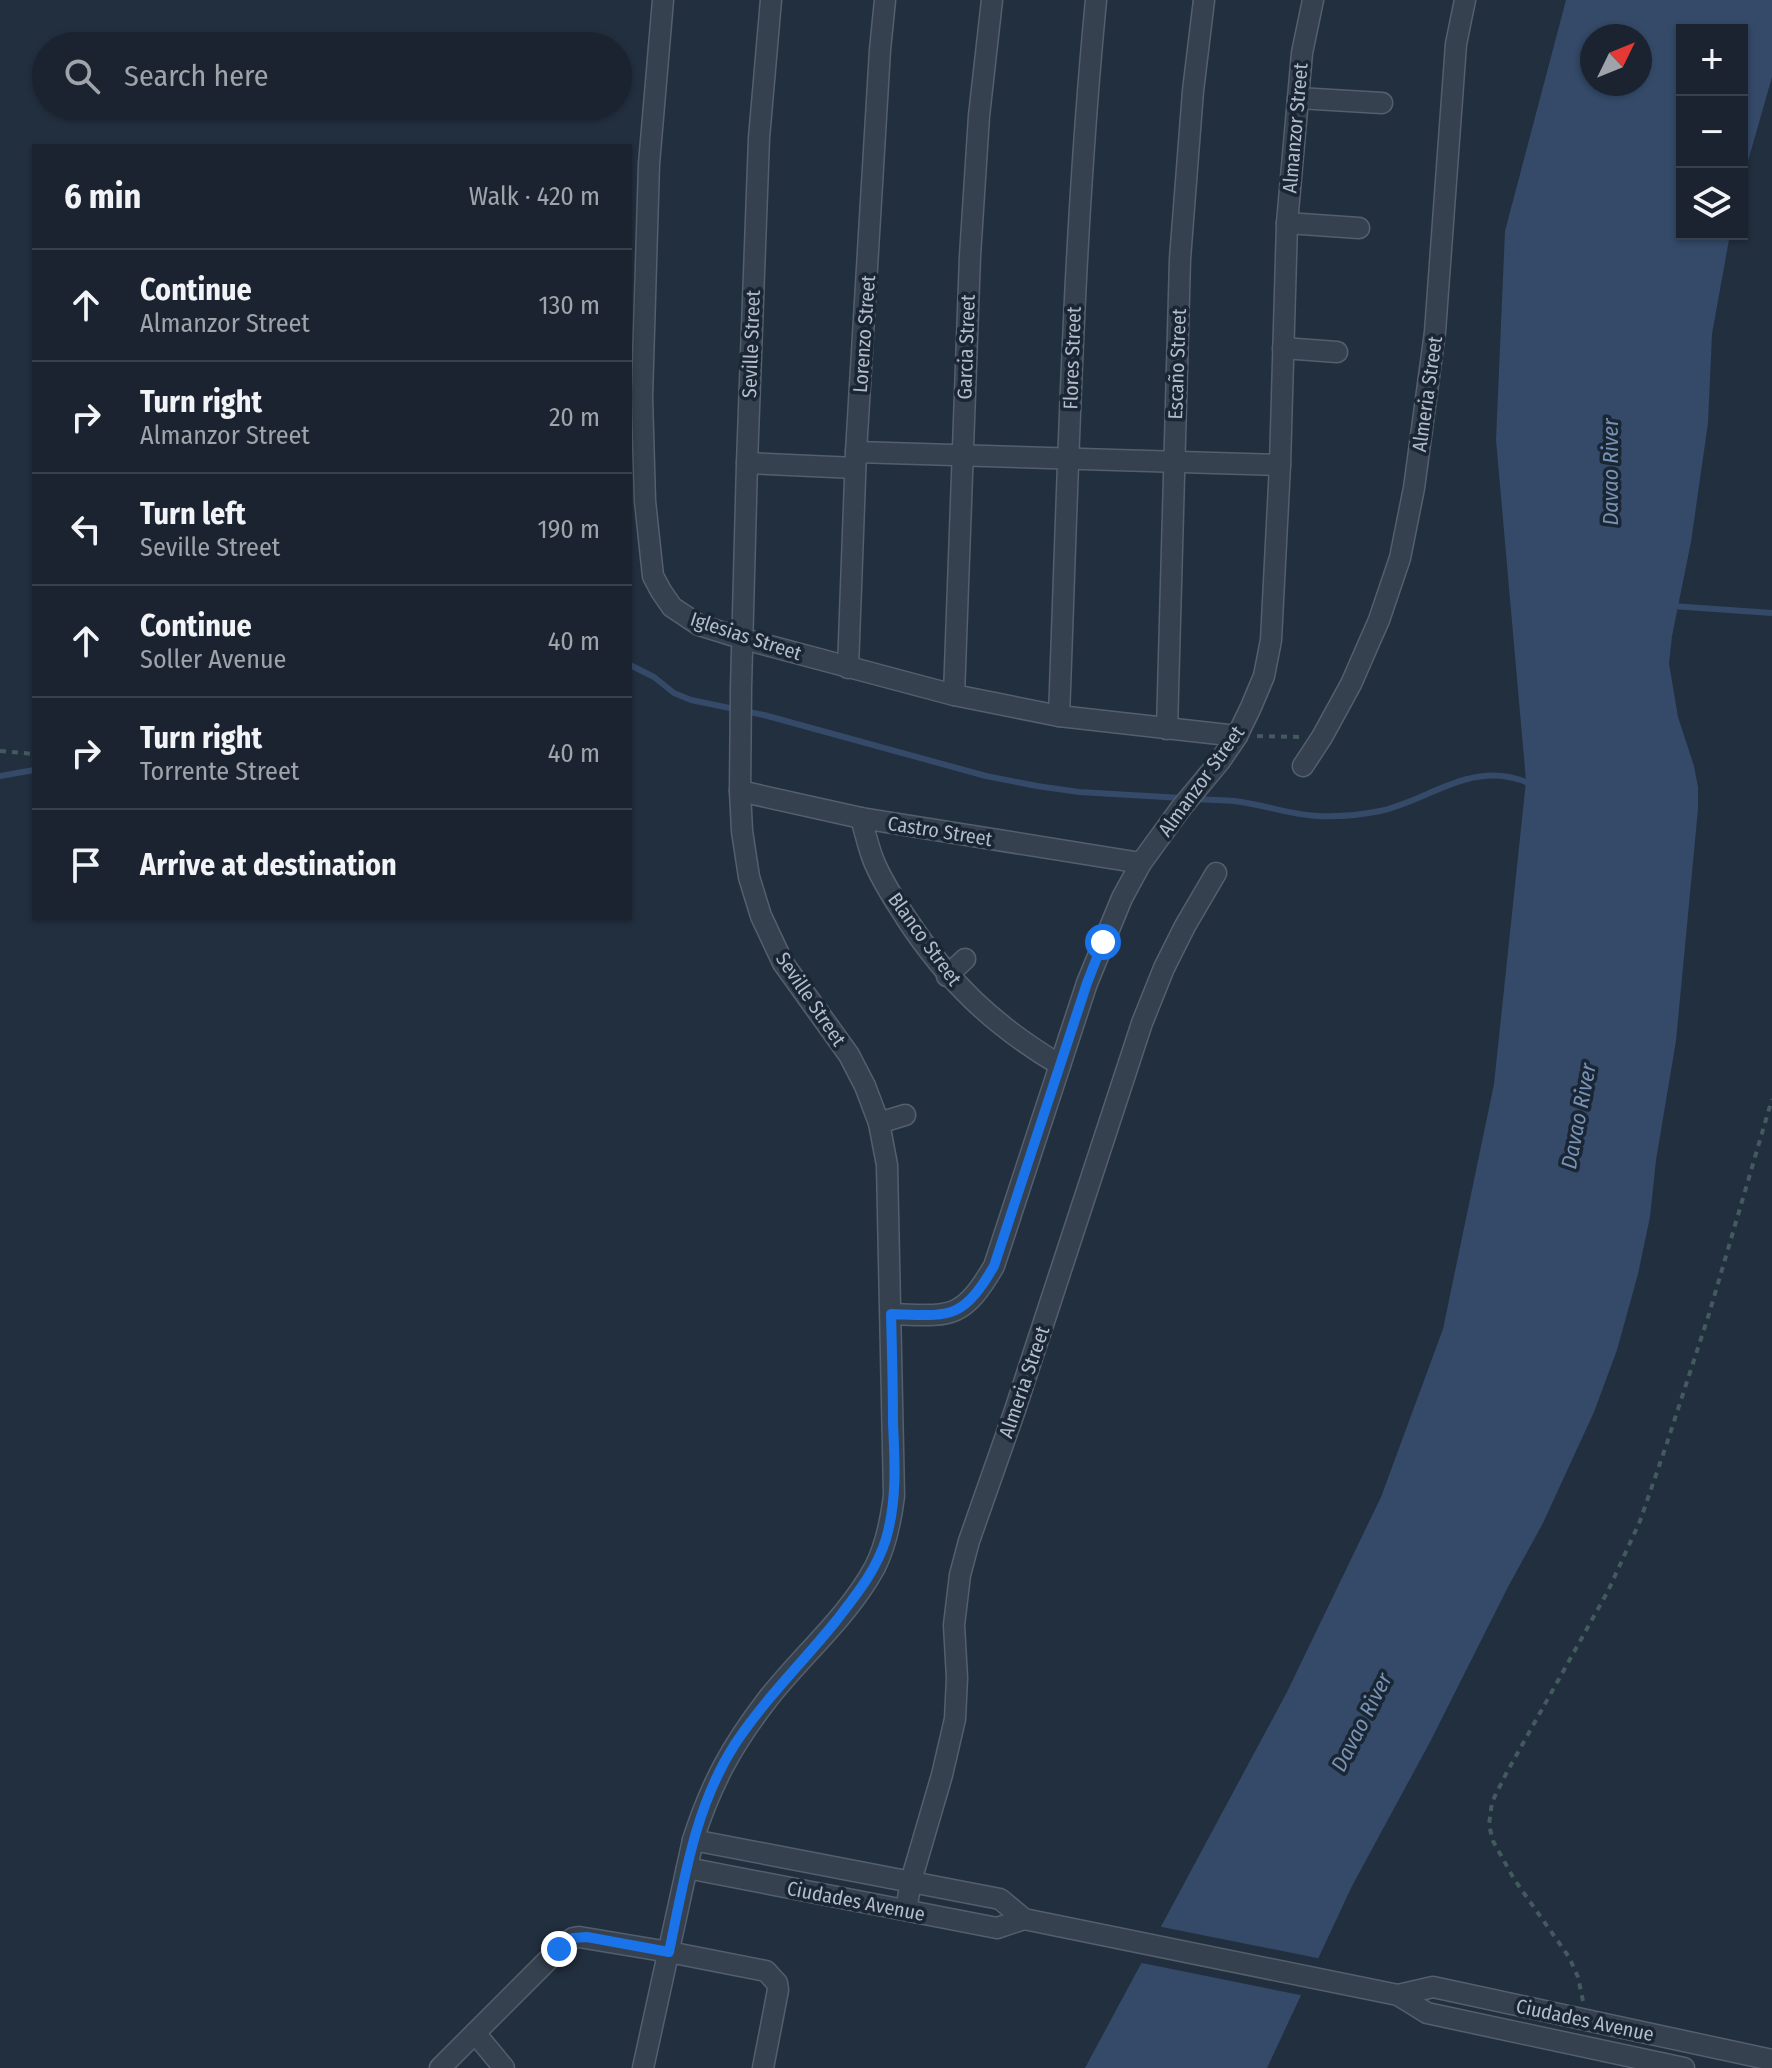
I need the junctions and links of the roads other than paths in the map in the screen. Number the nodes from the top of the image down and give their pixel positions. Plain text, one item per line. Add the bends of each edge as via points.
1 (663, 0) edge
2 (771, 0) edge
3 (885, 0) edge
4 (992, 0) edge
5 (1096, 0) edge
6 (1204, 0) edge
7 (1313, 0) edge
8 (1465, 0) edge
9 (1298, 98) junction
10 (1382, 103) dead end
11 (1287, 223) junction
12 (1359, 228) dead end
13 (1283, 348) junction
14 (1337, 352) dead end
15 (963, 455) junction
16 (1069, 458) junction
17 (856, 460) junction
18 (1174, 462) junction
19 (747, 463) junction
20 (1280, 465) junction
21 (744, 639) junction
22 (848, 668) junction
23 (954, 695) junction
24 (1059, 716) junction
25 (1167, 729) junction
26 (1237, 736) junction
27 (1303, 766) dead end
28 (740, 791) junction
29 (861, 818) junction
30 (1141, 863) junction
31 (1216, 873) dead end
32 (965, 959) dead end
33 (947, 976) junction
34 (1060, 1065) junction
35 (905, 1115) dead end
36 (879, 1123) junction
37 (891, 1314) junction
38 (693, 1840) junction
39 (687, 1868) junction
40 (911, 1881) junction
41 (906, 1910) junction
42 (1030, 1920) junction
43 (669, 1952) junction
44 (1393, 1994) junction
45 (1624, 2028) junction
46 (475, 2033) junction
47 (1772, 2060) edge
48 (1617, 2061) edge
49 (440, 2068) edge
50 (504, 2068) edge
51 (643, 2068) edge
52 (763, 2068) edge
53 (1684, 2068) edge

1 - 21 street, Iglesias Street via 649,164 642,397 653,576 684,616
2 - 19 street, Seville Street via 759,138
3 - 17 street, Lorenzo Street
4 - 15 street, Garcia Street via 970,256
5 - 16 street, Flores Street via 1077,244
6 - 18 street, Escaño Street via 1180,259
7 - 9 street, Almanzor Street
8 - 27 street, Almeria Street via 1456,44 1435,332 1400,558 1351,684
9 - 10 street
9 - 11 street, Almanzor Street
11 - 12 street
11 - 13 street, Almanzor Street
13 - 14 street
13 - 20 street, Almanzor Street
15 - 16 street
15 - 17 street
15 - 23 street, Garcia Street
16 - 18 street
16 - 24 street, Flores Street
17 - 19 street
17 - 22 street, Lorenzo Street
18 - 20 street
18 - 25 street, Escaño Street
19 - 21 street, Seville Street
20 - 26 street, Almanzor Street via 1271,640 1264,676
21 - 22 street, Iglesias Street
21 - 28 street, Seville Street
22 - 23 street, Iglesias Street
23 - 24 street, Iglesias Street
24 - 25 street, Iglesias Street
25 - 26 street, Iglesias Street
26 - 30 street, Almanzor Street
28 - 29 street, Castro Street
28 - 36 street, Seville Street via 749,877 761,916 783,963 849,1055
29 - 30 street, Castro Street
29 - 33 street, Blanco Street via 892,897
30 - 34 street, Almanzor Street via 1103,942
31 - 40 street, Almeria Street via 1171,954 1142,1023 969,1541 954,1625 955,1719
32 - 33 street
33 - 34 street, Blanco Street via 1010,1033
34 - 37 street, Almanzor Street via 984,1283 948,1315
35 - 36 street
36 - 37 street, Seville Street via 887,1165
37 - 38 street, Seville Street via 894,1496 886,1538 860,1591 736,1744 717,1775
38 - 39 street, Seville Street
38 - 40 street, Ciudades Avenue
39 - 41 street, Ciudades Avenue
39 - 43 street, Seville Street
40 - 41 street, Almeria Street
40 - 42 street, Ciudades Avenue via 1000,1899
41 - 42 street, Ciudades Avenue via 997,1928
42 - 44 street, Ciudades Avenue
43 - 46 street via 573,1938
43 - 51 street, Seville Street
43 - 52 street via 754,1967 773,1977 778,1990
44 - 45 street, Ciudades Avenue via 1433,1987
44 - 48 street, Ciudades Avenue via 1427,2013
45 - 47 street, Ciudades Avenue
45 - 48 street
46 - 49 street
46 - 50 street
48 - 53 street, Ciudades Avenue

